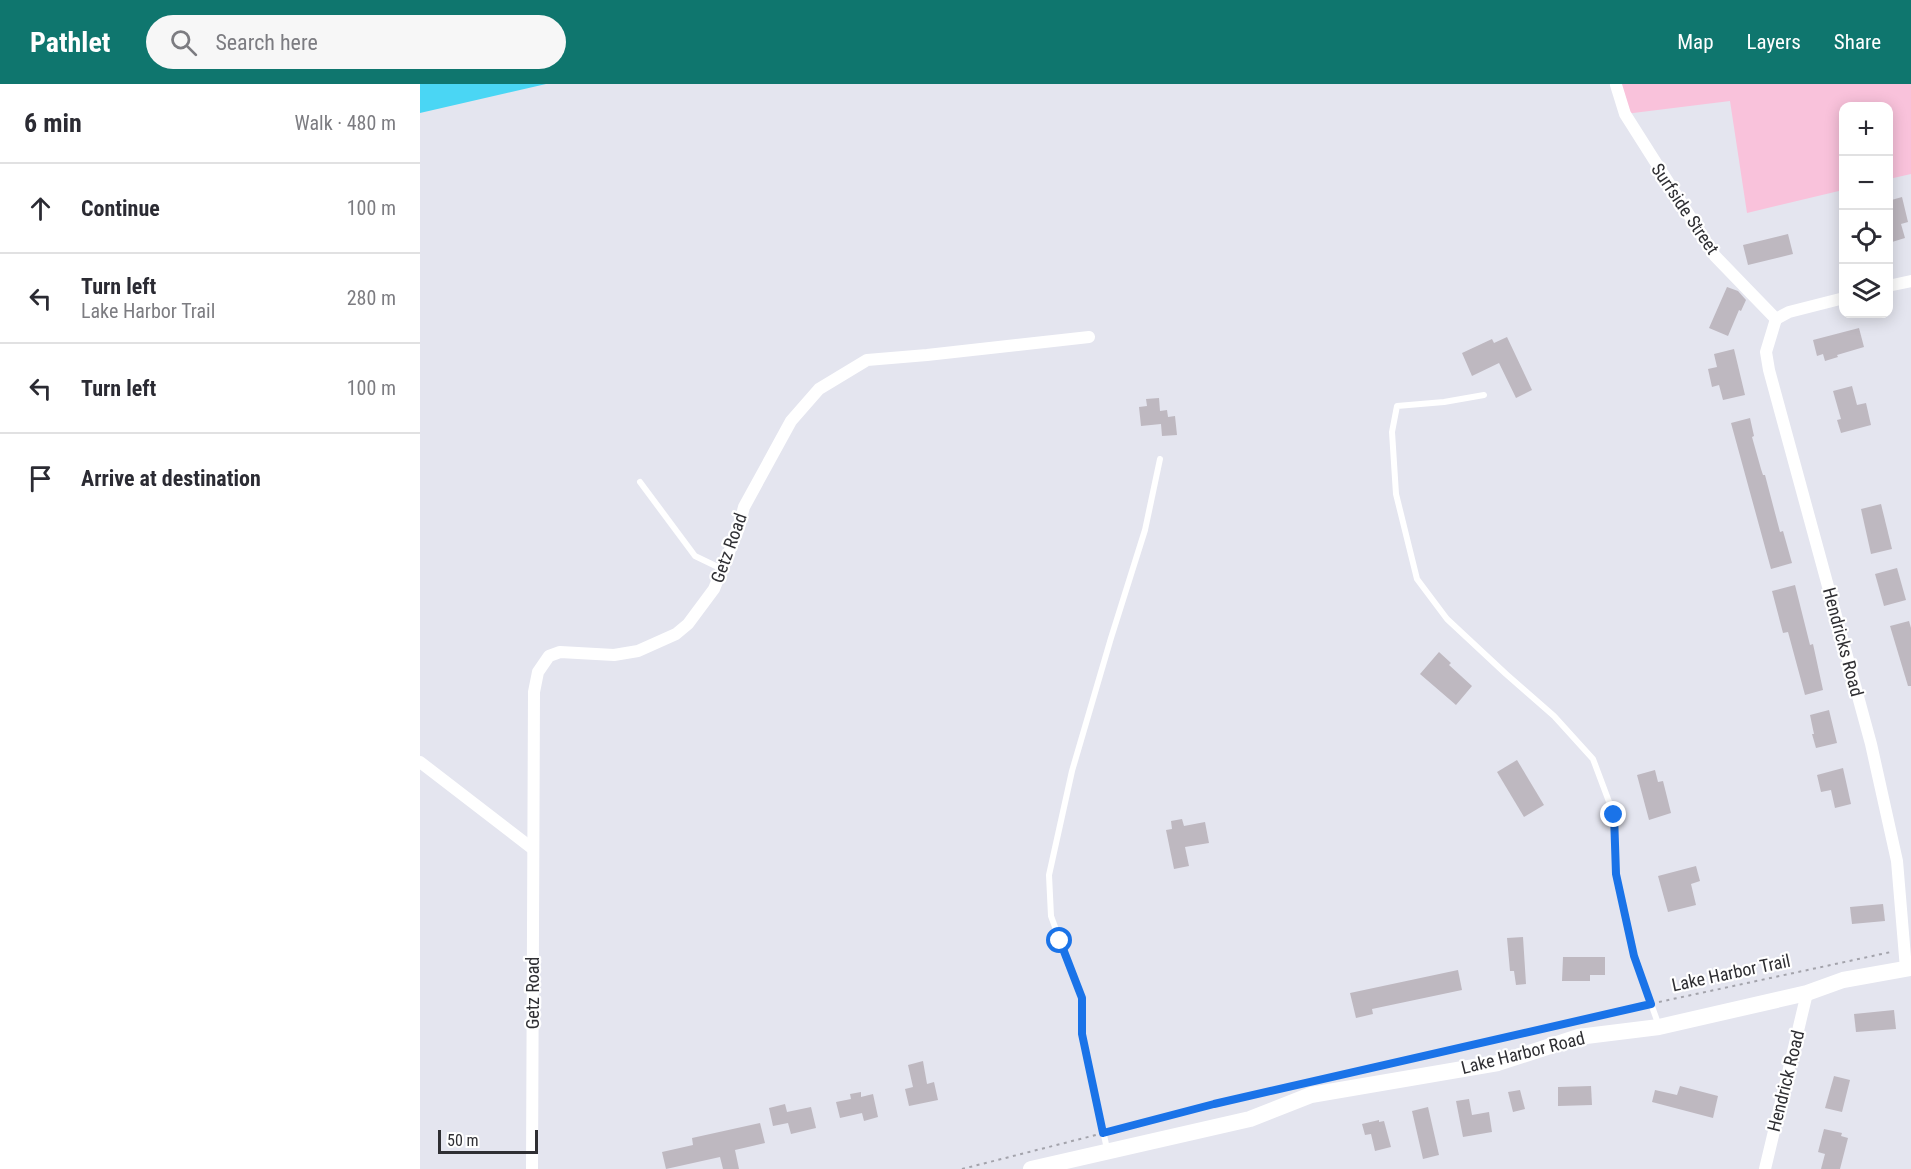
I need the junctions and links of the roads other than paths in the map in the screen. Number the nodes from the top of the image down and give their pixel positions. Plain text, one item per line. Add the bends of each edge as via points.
1 (1616, 86) dead end
2 (1911, 281) edge
3 (1893, 285) edge
4 (1839, 299) edge
5 (1776, 319) junction
6 (1089, 337) dead end
7 (1484, 395) dead end
8 (1160, 459) dead end
9 (640, 482) dead end
10 (722, 569) junction
11 (420, 762) edge
12 (533, 849) junction
13 (1908, 969) edge
14 (1808, 993) junction
15 (1659, 1027) junction
16 (1107, 1152) junction
17 (532, 1169) edge
18 (1031, 1169) edge
19 (1765, 1169) edge

1 - 5 street, Surfside Street via 1625,114 1715,256
2 - 3 street
4 - 5 street
5 - 13 street, Hendricks Road via 1766,352 1871,744 1896,861
6 - 10 street, Getz Road via 867,360 819,389 791,421 744,507
7 - 15 lane via 1397,406 1392,432 1396,494 1417,579 1447,619 1554,716 1593,759 1614,815 1616,874 1634,956
8 - 16 lane via 1145,530 1072,771 1049,875 1051,916 1082,998 1082,1034
9 - 10 lane via 695,556
10 - 12 street, Getz Road via 714,589 676,634 638,651 614,655 560,652 549,656 538,672 534,692
11 - 12 street
12 - 17 street, Getz Road
13 - 14 street, Lake Harbor Road via 1843,980
14 - 15 street, Lake Harbor Road
14 - 19 street, Hendrick Road
15 - 16 street, Lake Harbor Road via 1578,1038 1498,1063 1320,1093 1250,1119
16 - 18 street, Lake Harbor Road

